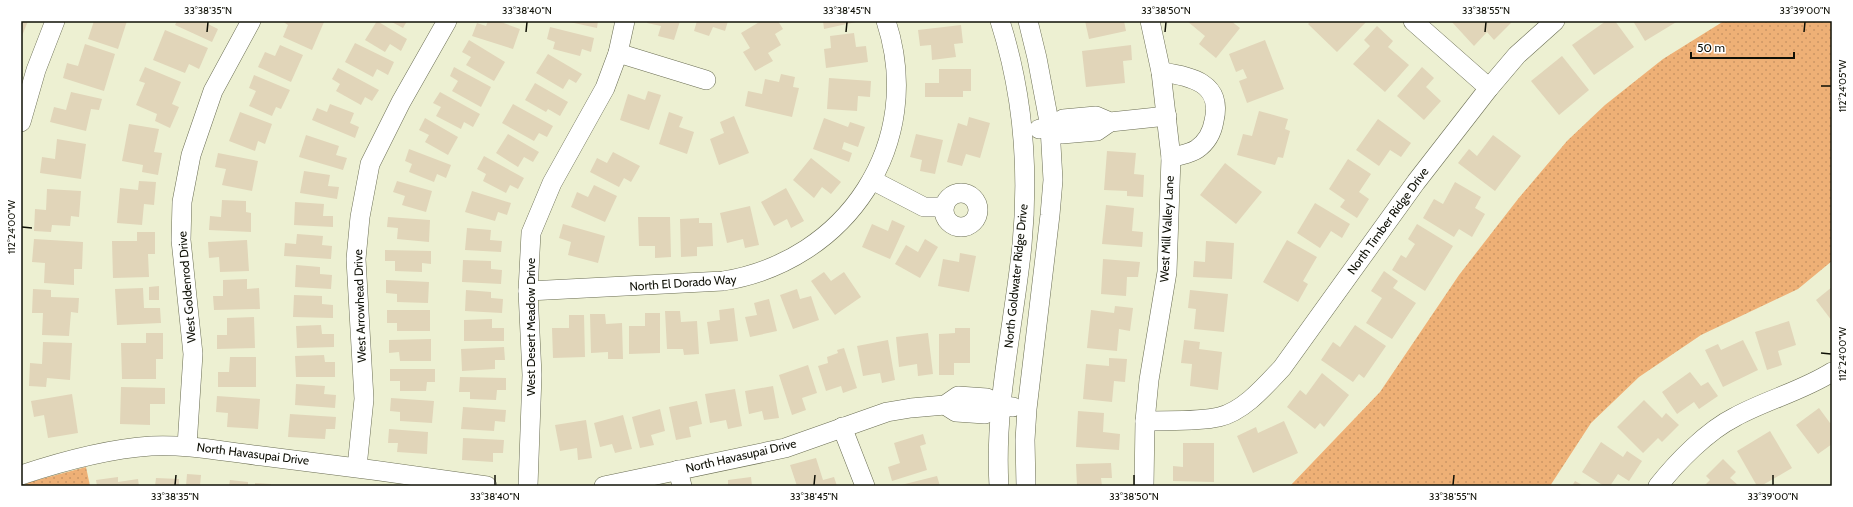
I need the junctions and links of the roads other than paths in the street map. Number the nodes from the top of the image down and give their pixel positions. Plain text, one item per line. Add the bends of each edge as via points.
1 (55, 21) edge
2 (251, 21) edge
3 (446, 21) edge
4 (625, 21) edge
5 (886, 21) edge
6 (1000, 21) edge
7 (1028, 21) edge
8 (1150, 21) edge
9 (1413, 21) edge
10 (1555, 21) edge
11 (618, 53) junction
12 (1161, 72) junction
13 (706, 80) dead end
14 (1489, 88) junction
15 (1167, 116) junction
16 (21, 122) edge
17 (1050, 127) junction
18 (1023, 130) junction
19 (1171, 158) junction
20 (872, 180) junction
21 (944, 207) dead end
22 (528, 291) junction
23 (1832, 372) edge
24 (1001, 406) junction
25 (1027, 409) junction
26 (1145, 421) junction
27 (842, 427) junction
28 (187, 446) junction
29 (357, 467) junction
30 (21, 474) edge
31 (680, 478) edge
32 (487, 486) edge
33 (528, 486) edge
34 (604, 486) edge
35 (865, 486) edge
36 (999, 486) edge
37 (1026, 486) edge
38 (1144, 486) edge
39 (1658, 486) edge

1 - 16 street via 36,70
2 - 28 street, West Goldenrod Drive via 214,91 191,155 182,202 181,240 192,354
3 - 29 street, West Arrowhead Drive via 370,164 360,217 356,259 364,398
4 - 11 street, West Desert Meadow Drive
5 - 20 street, North El Dorado Way via 894,49 895,104 891,130
6 - 18 street, North Goldwater Ridge Drive via 1013,67
7 - 17 street
8 - 12 street, West Mill Valley Lane
9 - 14 street
10 - 14 street, North Timber Ridge Drive via 1517,55
11 - 13 street
11 - 22 street, West Desert Meadow Drive via 604,88 552,182 531,233
12 - 15 street, West Mill Valley Lane
12 - 19 street via 1187,75 1201,82 1213,94 1216,113 1211,134 1196,149
14 - 26 street, North Timber Ridge Drive via 1416,182 1282,368 1258,393 1220,417
15 - 17 street via 1110,122 1097,131 1090,132 1062,134
15 - 19 street, West Mill Valley Lane
17 - 18 street
17 - 25 street via 1053,180
18 - 24 street, North Goldwater Ridge Drive via 1025,174 1022,245
19 - 26 street, West Mill Valley Lane via 1167,272 1149,380
20 - 21 street via 924,207
20 - 22 street, North El Dorado Way via 846,217 810,249 787,263 747,278 700,284
22 - 33 street, West Desert Meadow Drive via 532,375
23 - 39 street via 1734,417 1675,465
24 - 25 street
24 - 27 street, North Havasupai Drive via 985,414 956,412 945,405 911,408 887,412
24 - 36 street, North Goldwater Ridge Drive
25 - 37 street
26 - 38 street, West Mill Valley Lane
27 - 31 street, North Havasupai Drive via 785,448
27 - 35 street
28 - 29 street, North Havasupai Drive
28 - 30 street, North Havasupai Drive via 118,449
29 - 32 street, North Havasupai Drive
31 - 34 street, North Havasupai Drive

